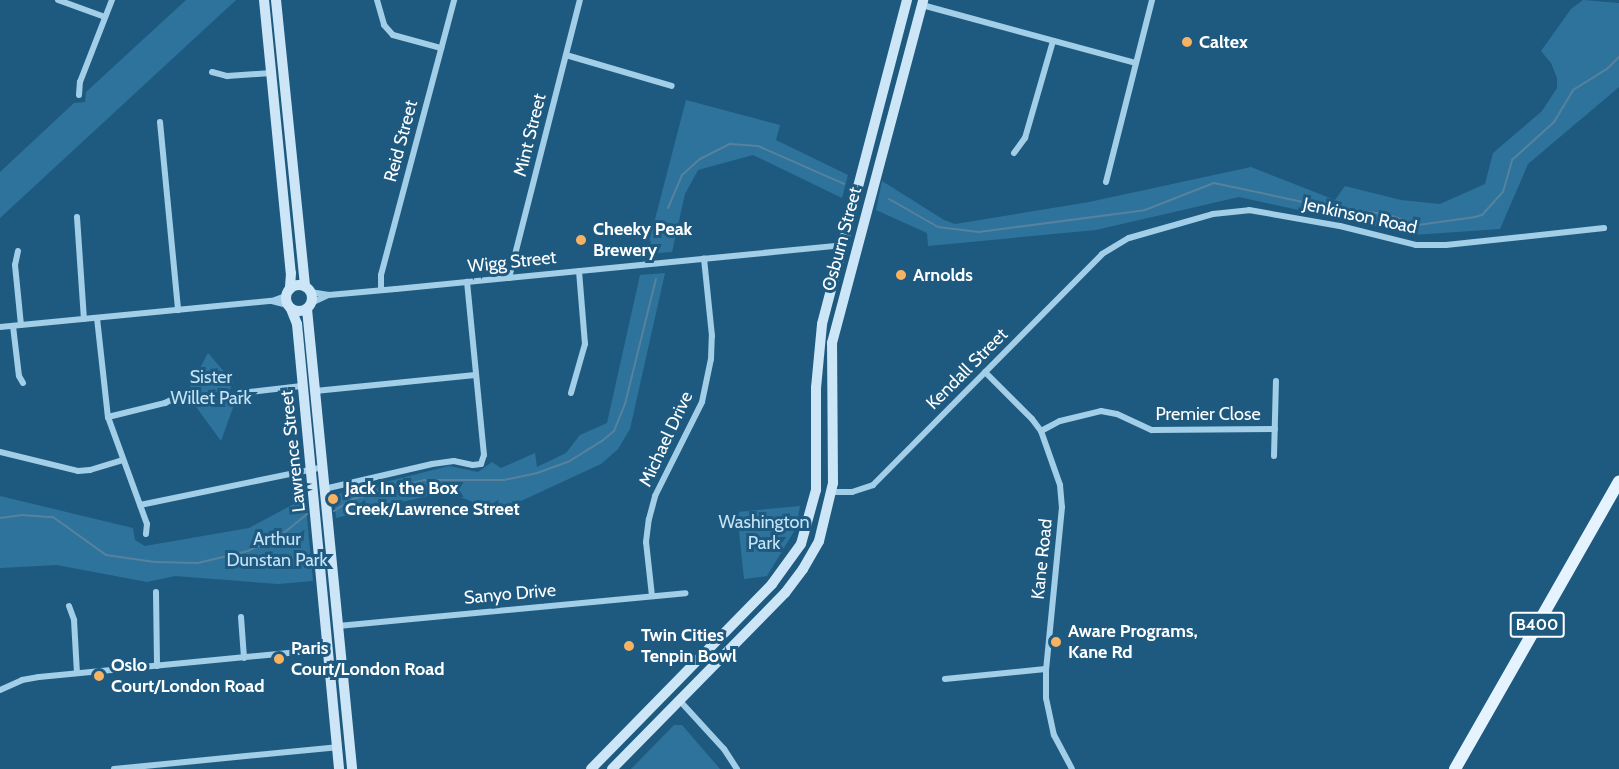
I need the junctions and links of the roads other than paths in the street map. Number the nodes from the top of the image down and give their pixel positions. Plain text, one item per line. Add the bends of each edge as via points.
1 (58, 0) edge
2 (112, 0) edge
3 (264, 0) edge
4 (276, 0) edge
5 (377, 0) edge
6 (454, 0) edge
7 (580, 0) edge
8 (906, 0) edge
9 (1152, 0) edge
10 (923, 3) edge
11 (105, 17) junction
12 (1053, 41) junction
13 (441, 48) junction
14 (566, 55) junction
15 (1135, 63) junction
16 (212, 72) dead end
17 (277, 72) junction
18 (672, 86) dead end
19 (79, 95) dead end
20 (160, 122) dead end
21 (1014, 153) dead end
22 (288, 181) junction
23 (1106, 182) dead end
24 (77, 217) dead end
25 (1604, 228) dead end
26 (841, 245) junction
27 (1114, 245) joint
28 (858, 246) junction
29 (18, 251) dead end
30 (704, 258) junction
31 (579, 271) junction
32 (509, 278) junction
33 (467, 282) junction
34 (381, 290) junction
35 (329, 295) junction
36 (308, 298) junction
37 (289, 300) junction
38 (178, 310) junction
39 (97, 318) junction
40 (84, 319) junction
41 (17, 325) junction
42 (0, 327) edge
43 (985, 372) junction
44 (475, 375) junction
45 (1276, 381) dead end
46 (23, 383) dead end
47 (302, 386) junction
48 (315, 391) junction
49 (240, 393) dead end
50 (571, 393) dead end
51 (181, 395) dead end
52 (108, 417) junction
53 (1275, 429) junction
54 (1041, 431) junction
55 (0, 452) edge
56 (1274, 456) dead end
57 (122, 460) junction
58 (323, 467) junction
59 (311, 469) junction
60 (1619, 482) edge
61 (816, 490) junction
62 (319, 491) junction
63 (831, 492) junction
64 (140, 505) junction
65 (146, 534) dead end
66 (156, 592) dead end
67 (685, 592) dead end
68 (652, 596) junction
69 (69, 606) dead end
70 (242, 617) dead end
71 (332, 626) junction
72 (334, 648) junction
73 (244, 658) junction
74 (157, 666) junction
75 (1046, 669) junction
76 (77, 673) junction
77 (945, 679) dead end
78 (0, 690) edge
79 (668, 690) junction
80 (680, 700) junction
81 (337, 747) junction
82 (114, 769) edge
83 (339, 769) edge
84 (352, 769) edge
85 (591, 769) edge
86 (612, 769) edge
87 (737, 769) edge
88 (1072, 769) edge
89 (1455, 769) edge

1 - 11 street
2 - 11 street
3 - 17 street, Lawrence Street
4 - 17 street, Lawrence Street
5 - 13 street via 384,25 393,35
6 - 13 street, Reid Street
7 - 14 street, Mint Street
8 - 10 street
8 - 26 street, Osburn Street
9 - 15 street
10 - 12 street
10 - 28 street, Osburn Street
11 - 19 street
12 - 15 street
12 - 21 street via 1025,138
13 - 34 street, Reid Street via 381,275
14 - 18 street
14 - 32 street, Mint Street
15 - 23 street
16 - 17 street via 227,76
17 - 22 street, Lawrence Street
20 - 38 street
22 - 36 street, Lawrence Street
22 - 37 street, Lawrence Street via 292,280
24 - 40 street
25 - 27 street, Jenkinson Road via 1416,245 1263,211 1234,211 1172,224
26 - 28 street
26 - 30 street, Wigg Street
26 - 61 street, Osburn Street via 817,362
27 - 43 street, Kendall Street
28 - 63 street, Osburn Street via 831,351
29 - 41 street
30 - 31 street, Wigg Street
30 - 68 street, Michael Drive via 712,336 710,370 693,423 655,496 646,542
31 - 32 street, Wigg Street
31 - 50 street via 585,344
32 - 33 street, Wigg Street
33 - 34 street, Wigg Street
33 - 44 street
34 - 35 street, Wigg Street
35 - 36 street, Wigg Street
35 - 36 street, Wigg Street
36 - 37 street via 299,312
36 - 37 street via 297,285
36 - 48 street, Lawrence Street
37 - 38 street
37 - 47 street, Lawrence Street via 297,324
38 - 39 street
39 - 40 street
39 - 52 street
40 - 41 street
41 - 42 street
41 - 46 street via 19,376
43 - 54 street, Kane Road
43 - 63 street, Kendall Street via 873,485 852,492
44 - 48 street
44 - 62 street via 484,455 481,464 432,464
45 - 53 street, Premier Close
47 - 49 street
47 - 59 street, Lawrence Street
48 - 58 street, Lawrence Street
51 - 52 street via 165,403
52 - 57 street
53 - 54 street, Premier Close via 1152,430 1101,411 1060,421
53 - 56 street, Premier Close
54 - 75 street, Kane Road via 1055,464 1062,507
55 - 57 street via 78,471
57 - 64 street
58 - 59 street
58 - 62 street, Lawrence Street
59 - 62 street, Lawrence Street
59 - 64 street
60 - 89 main road, B400
61 - 63 street
61 - 79 street, Osburn Street via 807,529 789,562
62 - 71 street, Lawrence Street
63 - 80 street, Osburn Street via 819,541 795,581
64 - 65 street via 147,524
66 - 74 street
67 - 68 street, Sanyo Drive
68 - 71 street, Sanyo Drive
69 - 76 street via 74,620
70 - 73 street
71 - 72 street, Lawrence Street
72 - 73 street
72 - 81 street, Lawrence Street
72 - 84 street, Lawrence Street
73 - 74 street
74 - 76 street
75 - 77 street
75 - 88 street, Kane Road via 1049,720
76 - 78 street via 22,680
79 - 80 street
79 - 85 street, Osburn Street
80 - 86 street, Osburn Street
80 - 87 street via 724,748
81 - 82 street
81 - 83 street, Lawrence Street

